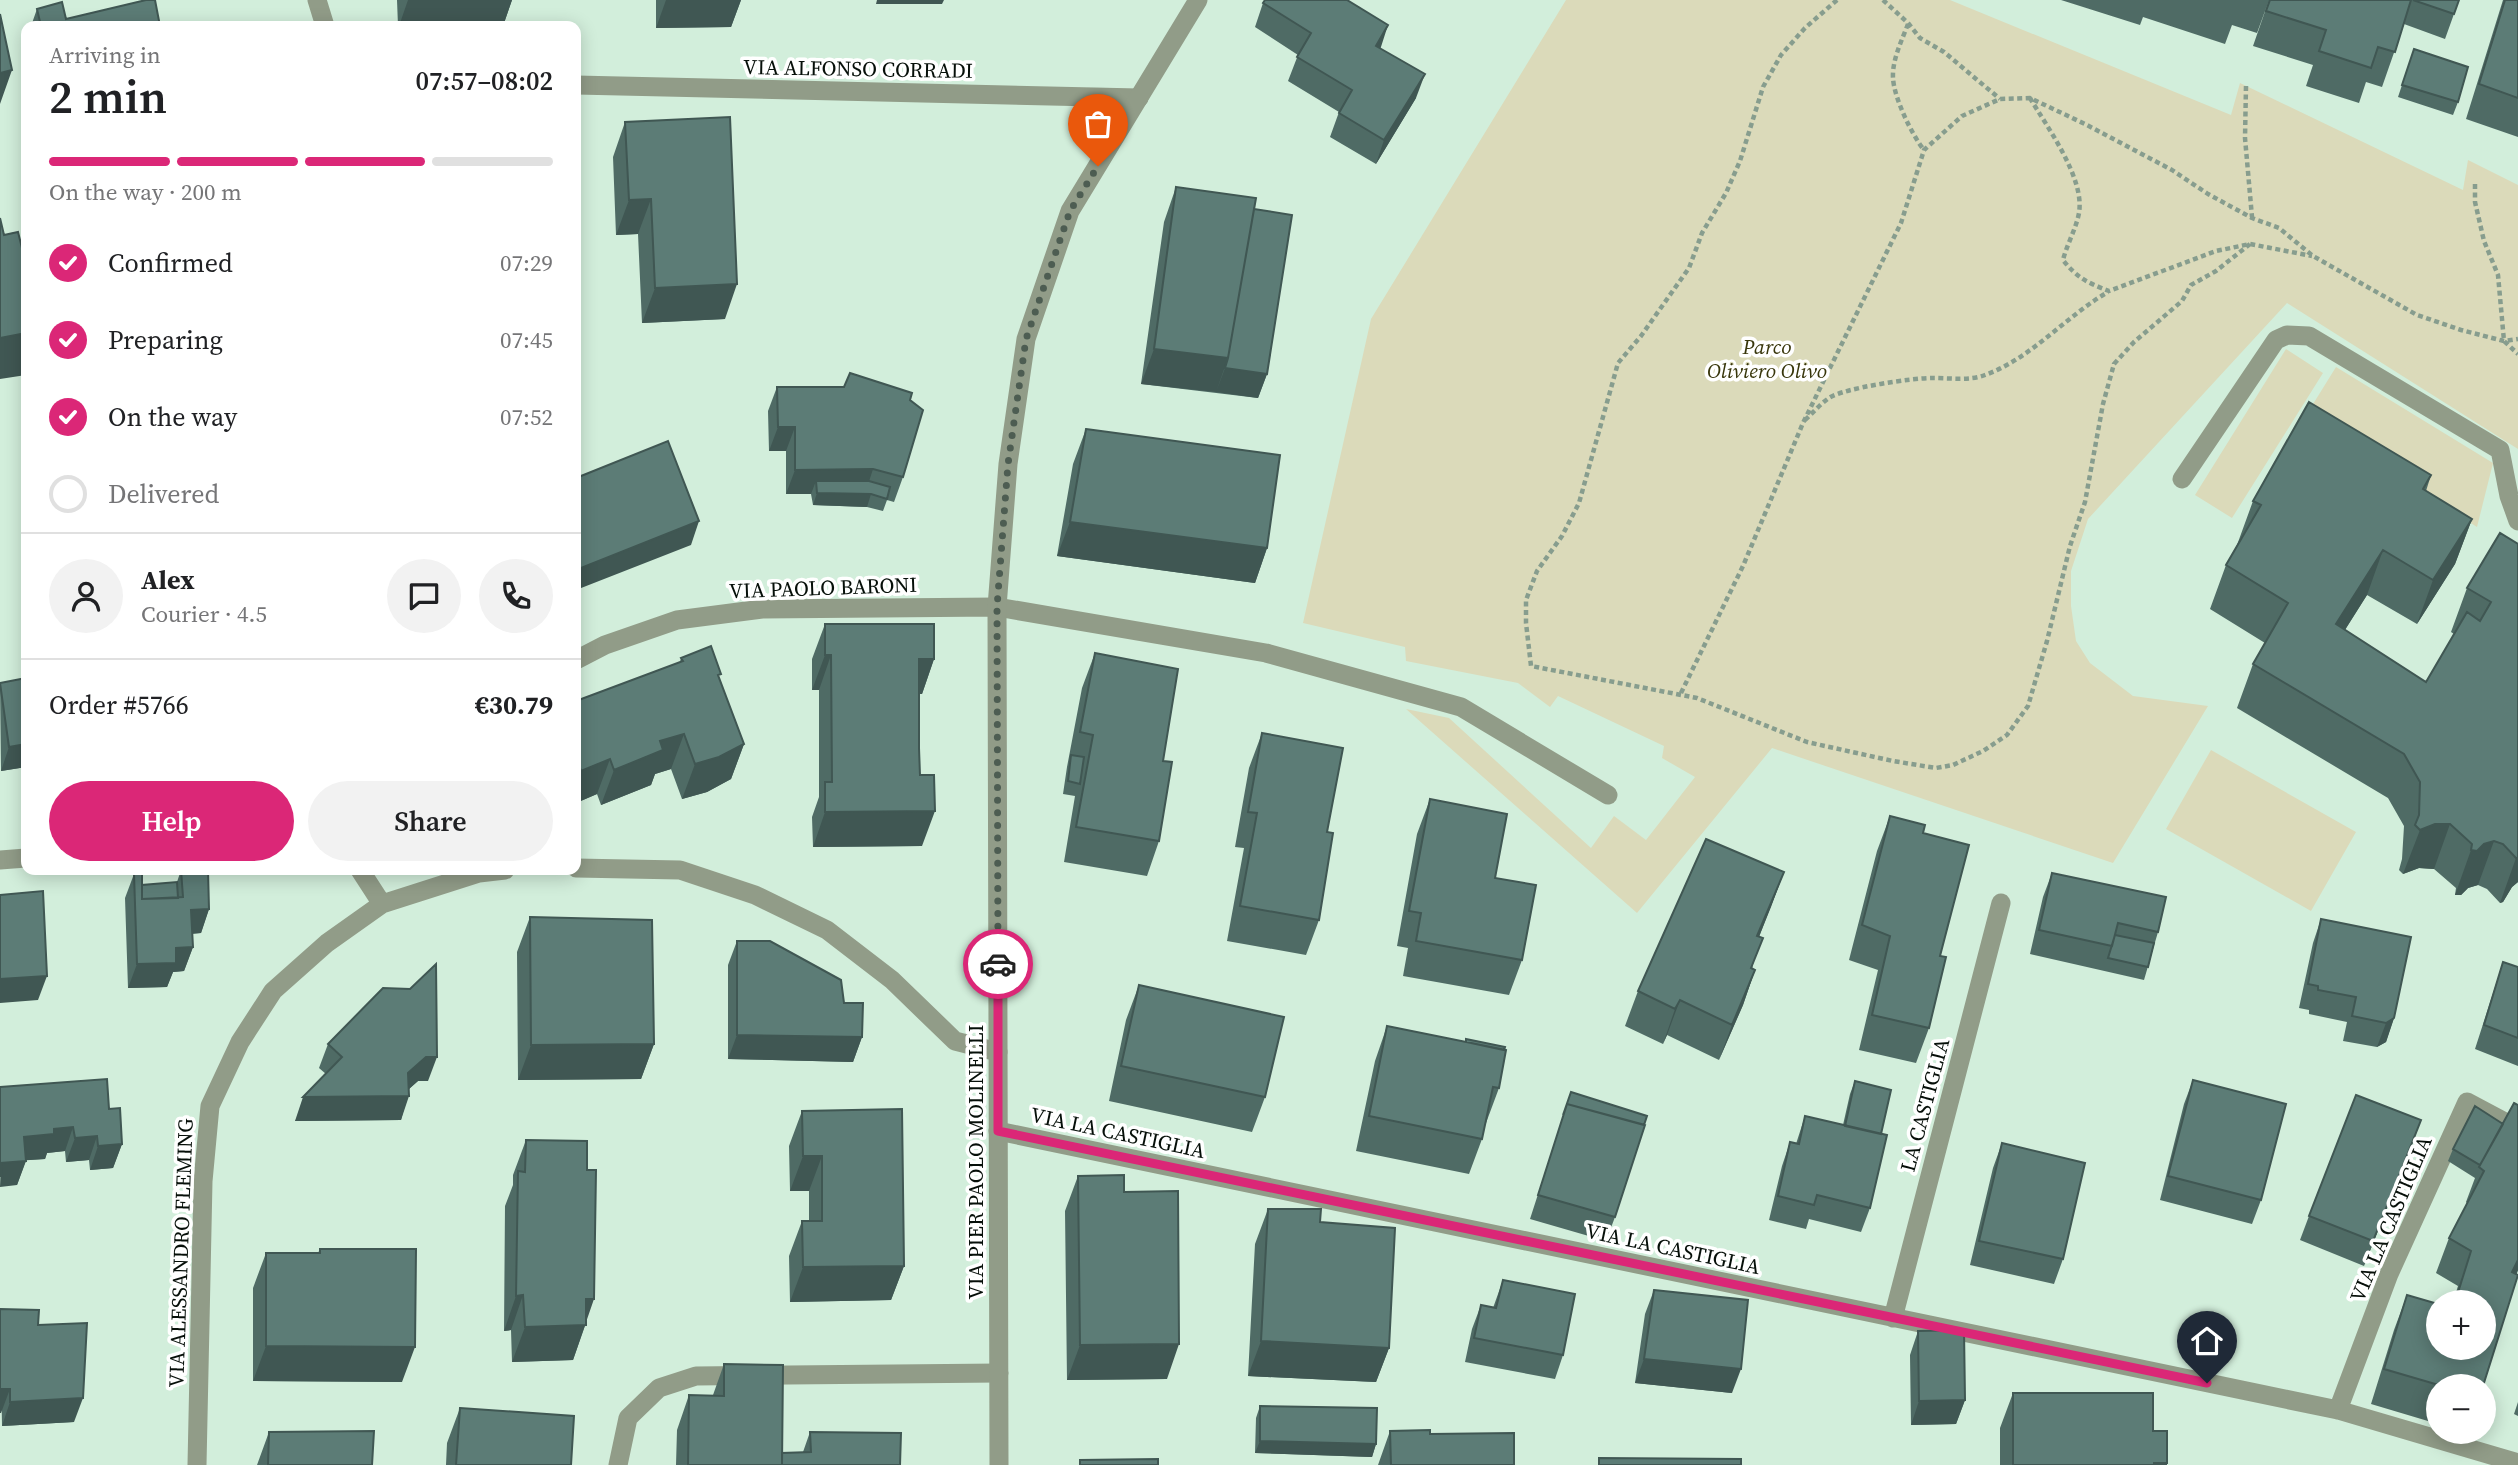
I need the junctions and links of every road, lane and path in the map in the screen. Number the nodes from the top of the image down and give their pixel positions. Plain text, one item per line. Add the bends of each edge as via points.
1 (317, 0) edge
2 (1198, 0) edge
3 (1837, 0) edge
4 (1883, 0) edge
5 (323, 21) edge
6 (1908, 23) junction
7 (581, 85) edge
8 (2246, 86) dead end
9 (1139, 98) junction
10 (2031, 98) junction
11 (2000, 99) junction
12 (1924, 150) junction
13 (2475, 184) dead end
14 (2252, 218) junction
15 (2250, 244) junction
16 (2313, 256) junction
17 (2109, 291) junction
18 (2518, 339) edge
19 (2504, 341) junction
20 (2518, 354) edge
21 (1803, 423) junction
22 (2182, 478) dead end
23 (2518, 521) edge
24 (997, 607) junction
25 (581, 658) edge
26 (1681, 693) junction
27 (1608, 795) dead end
28 (21, 858) edge
29 (0, 860) edge
30 (581, 868) edge
31 (363, 875) edge
32 (473, 875) edge
33 (2001, 903) dead end
34 (382, 904) junction
35 (998, 1052) junction
36 (2518, 1129) edge
37 (998, 1131) junction
38 (1893, 1318) junction
39 (999, 1373) junction
40 (2338, 1410) junction
41 (2518, 1463) edge
42 (197, 1465) edge
43 (618, 1465) edge
44 (999, 1465) edge

1 - 5 street
2 - 9 street, VIA PIER PAOLO MOLINELLI
3 - 26 path via 1781,55 1763,87 1740,161 1689,268 1618,363 1579,503 1537,572 1526,600 1531,666
4 - 6 path
6 - 11 path via 1920,38
6 - 12 path via 1893,78 1903,111
7 - 9 street, VIA ALFONSO CORRADI
8 - 14 path
9 - 24 street, VIA PIER PAOLO MOLINELLI via 1070,211 1026,339 1008,464
10 - 11 path
10 - 14 path via 2172,170
10 - 17 path via 2071,172 2080,210 2063,260 2075,275
11 - 12 path via 1962,116
12 - 21 path via 1901,223
13 - 19 path via 2474,202 2498,275
14 - 16 path via 2279,228
15 - 16 path
15 - 17 path via 2217,251
15 - 26 path via 2191,285 2182,301 2114,364 2085,502 2032,693 2007,735 1954,765 1936,768 1807,742
16 - 19 path via 2417,315
17 - 21 path via 2029,350 1983,377 1909,378 1831,397
18 - 19 path
19 - 20 path
21 - 26 path
22 - 23 street via 2276,340 2287,335 2309,336 2500,450
24 - 25 street, VIA PAOLO BARONI via 762,609 677,620
24 - 27 street via 1266,653 1461,707
24 - 35 street, VIA PIER PAOLO MOLINELLI
28 - 29 street
30 - 35 street via 680,870 755,895 827,930 892,980 955,1041
31 - 34 street
32 - 34 street, VIA ALESSANDRO FLEMING
33 - 38 street, LA CASTIGLIA
34 - 42 street, VIA ALESSANDRO FLEMING via 327,943 273,991 240,1042 210,1106 203,1181
35 - 37 street, VIA PIER PAOLO MOLINELLI
36 - 40 street, VIA LA CASTIGLIA via 2467,1102 2389,1274
37 - 38 street, VIA LA CASTIGLIA
37 - 39 street, VIA PIER PAOLO MOLINELLI
38 - 40 street, VIA LA CASTIGLIA
39 - 43 street via 696,1376 659,1388 628,1418
39 - 44 street, VIA PIER PAOLO MOLINELLI
40 - 41 street, VIA LA CASTIGLIA

